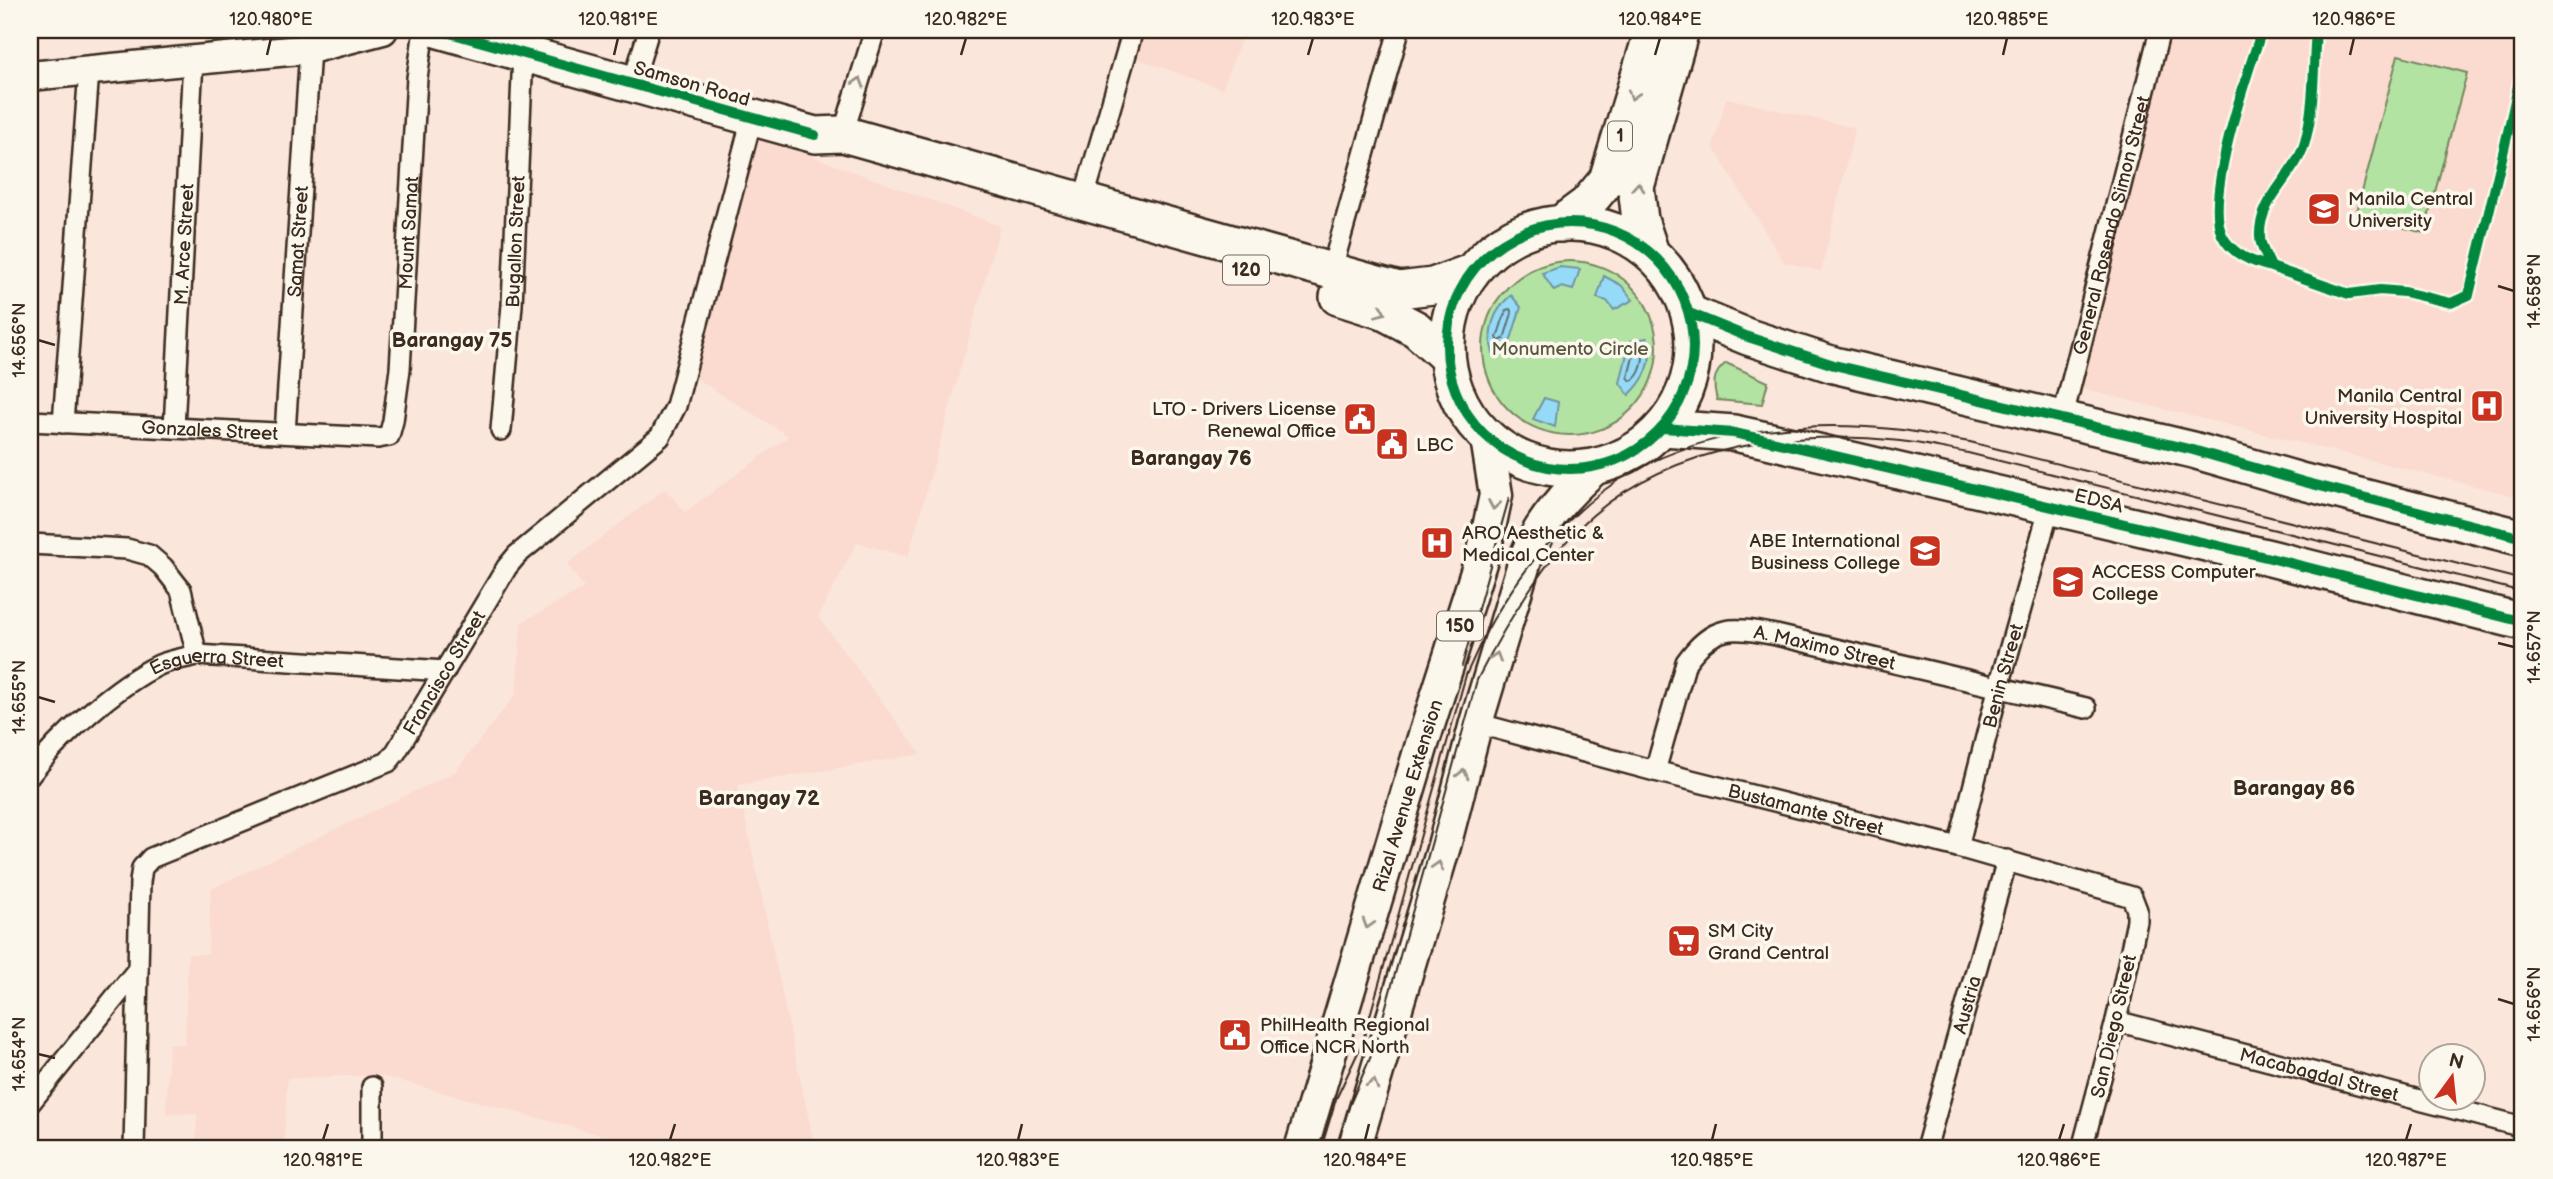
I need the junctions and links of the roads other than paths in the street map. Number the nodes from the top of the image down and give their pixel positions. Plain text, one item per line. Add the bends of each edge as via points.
1 (383, 30) edge
2 (424, 30) edge
3 (439, 30) edge
4 (649, 30) edge
5 (874, 30) edge
6 (1133, 30) edge
7 (1399, 30) edge
8 (1653, 30) edge
9 (1681, 30) edge
10 (2160, 30) edge
11 (310, 49) junction
12 (523, 53) junction
13 (193, 60) junction
14 (89, 70) junction
15 (30, 76) edge
16 (632, 85) junction
17 (751, 118) junction
18 (829, 135) junction
19 (1083, 201) junction
20 (1560, 223) junction
21 (1651, 253) junction
22 (1331, 272) junction
23 (1471, 272) junction
24 (1689, 313) junction
25 (1446, 356) junction
26 (2062, 420) junction
27 (30, 421) edge
28 (63, 423) junction
29 (174, 428) junction
30 (1663, 428) junction
31 (501, 430) dead end
32 (285, 433) junction
33 (389, 436) joint
34 (1487, 438) junction
35 (1597, 467) junction
36 (2050, 506) junction
37 (2523, 538) edge
38 (30, 544) edge
39 (2523, 622) edge
40 (197, 655) junction
41 (445, 671) junction
42 (1999, 686) junction
43 (2086, 708) dead end
44 (1476, 723) junction
45 (1655, 771) junction
46 (30, 775) edge
47 (1958, 847) junction
48 (2007, 860) junction
49 (2135, 902) joint
50 (138, 970) junction
51 (2116, 1021) junction
52 (372, 1087) dead end
53 (30, 1102) edge
54 (2523, 1127) edge
55 (134, 1149) edge
56 (372, 1149) edge
57 (1301, 1149) edge
58 (1354, 1149) edge
59 (1926, 1149) edge
60 (2082, 1149) edge

1 - 11 street
2 - 33 street, Mount Samat via 417,78 400,369
3 - 12 highway, Samson Road / 120
4 - 16 street
18 -> 5 street
6 - 19 street
7 - 22 street
8 -> 20 highway, 1 via 1606,180 1587,204
21 -> 9 highway, 1 via 1636,187
10 - 26 street, General Rosendo Simon Street
11 - 13 street
11 - 32 street, Samat Street
12 - 16 highway, Samson Road / 120
12 - 31 street, Bugallon Street via 512,305
13 - 14 street
13 - 29 street, M. Arce Street
14 - 15 street
14 - 28 street
16 - 17 highway, Samson Road / 120
17 - 18 highway, Samson Road / 120
17 - 41 street, Francisco Street via 692,349 668,424 660,437 517,555
18 - 19 highway, Samson Road / 120
18 -> 25 highway, Samson Road / 120 via 837,150 1382,311 1416,329
19 - 22 highway, Samson Road / 120
20 - 21 highway, 1 via 1599,226
20 - 23 highway, 1 via 1510,238
21 - 24 highway, 1 via 1674,280
22 - 23 highway, Samson Road / 120 via 1399,290 1433,286
23 - 25 highway, 1 via 1450,315
24 - 26 highway via 1834,365
24 - 30 highway, 1 via 1691,372 1685,392
25 - 34 highway, 1 via 1459,401
26 - 37 highway
27 - 28 street, Gonzales Street
28 - 29 street, Gonzales Street
29 - 32 street, Gonzales Street
30 - 35 highway, 1 via 1633,452
30 - 36 highway, EDSA via 1734,433
32 - 33 street, Gonzales Street
34 - 35 highway, 1 via 1539,466
34 -> 57 main road, Rizal Avenue Extension / 150 via 1496,495 1485,547
44 -> 35 main road, 150 via 1534,537 1574,486
36 - 39 highway, EDSA
36 - 42 street, Benin Street
38 - 40 street via 127,549 149,555 181,590
40 - 41 street, Esguerra Street
40 - 46 street, Esguerra Street via 160,665 124,687 91,713
41 - 50 street, Francisco Street via 388,762 150,858 142,867 139,882
42 - 43 street, A. Maximo Street
42 - 45 street, A. Maximo Street via 1776,635 1739,628 1722,630 1697,647 1686,662
42 - 47 street, Benin Street
44 - 45 street, Bustamante Street
58 -> 44 main road, 150
45 - 47 street, Bustamante Street
47 - 48 street, Bustamante Street
48 - 49 street, Bustamante Street via 2128,895
48 - 59 street, Austria
49 - 51 street, San Diego Street via 2137,921
50 - 53 street
50 - 55 street, Francisco Street
51 - 54 street, Macabagdal Street
51 - 60 street, San Diego Street
52 - 56 street

